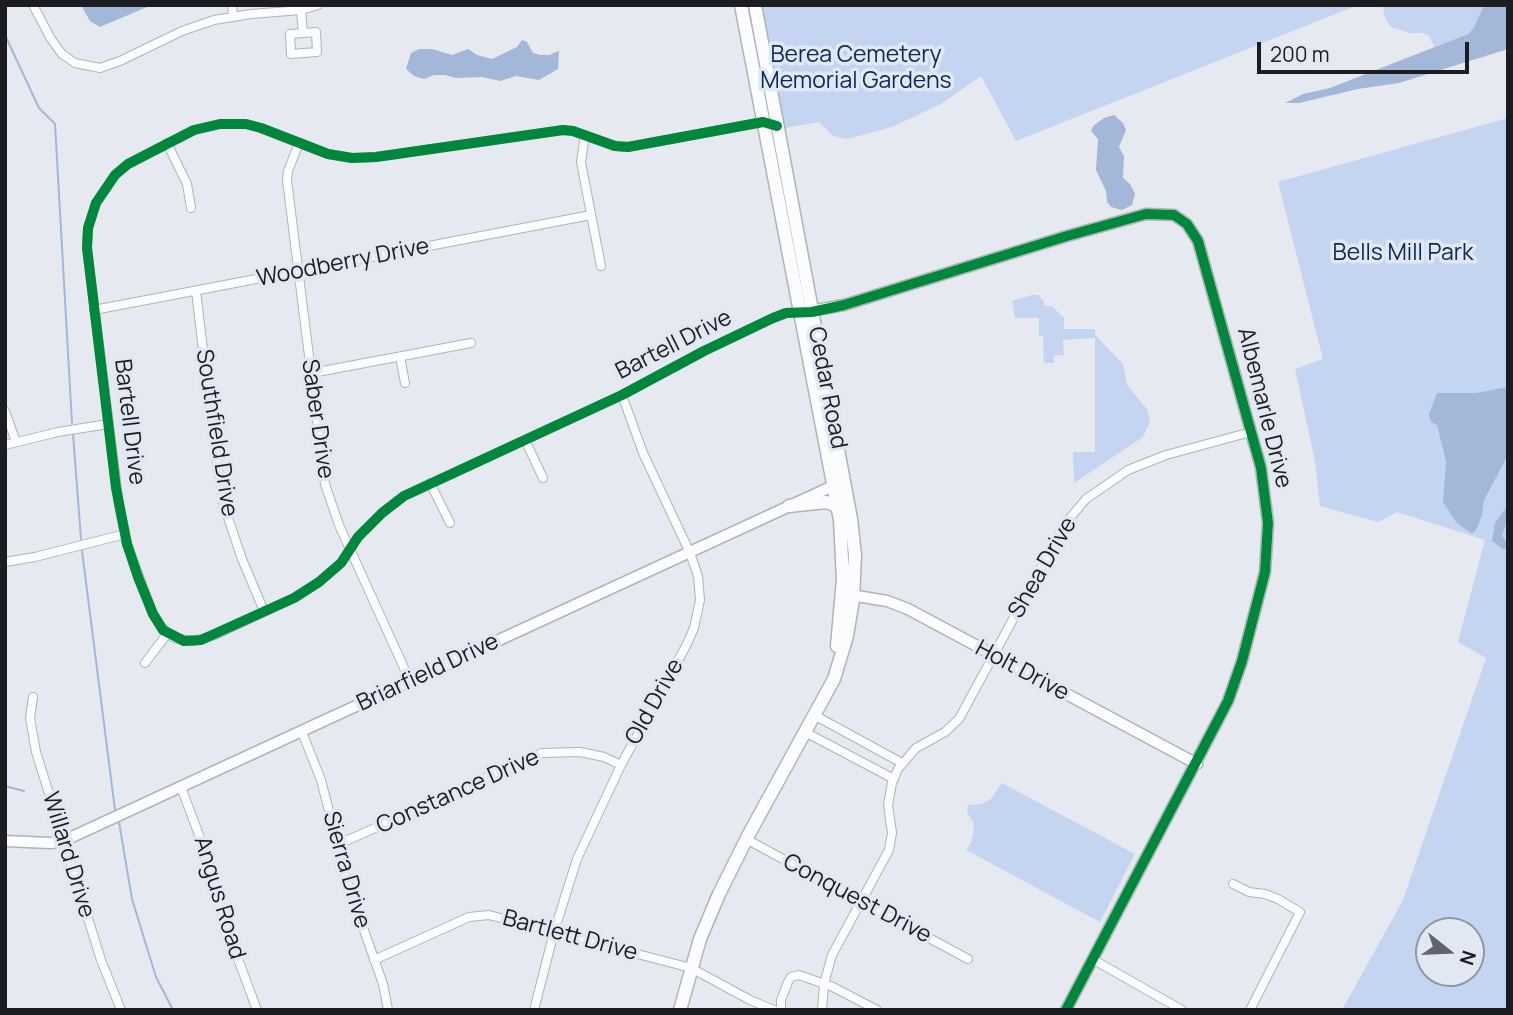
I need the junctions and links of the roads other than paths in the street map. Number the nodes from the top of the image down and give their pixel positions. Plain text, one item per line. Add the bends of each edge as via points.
1 (33, 5) edge
2 (232, 5) edge
3 (318, 5) edge
4 (741, 5) edge
5 (749, 5) edge
6 (755, 5) edge
7 (301, 10) junction
8 (233, 16) junction
9 (303, 33) dead end
10 (762, 46) junction
11 (763, 122) junction
12 (777, 126) junction
13 (585, 135) junction
14 (167, 143) junction
15 (299, 143) junction
16 (191, 208) dead end
17 (591, 215) junction
18 (601, 266) dead end
19 (297, 271) junction
20 (196, 290) junction
21 (94, 310) junction
22 (806, 312) junction
23 (471, 343) dead end
24 (400, 357) junction
25 (312, 373) junction
26 (405, 383) dead end
27 (622, 395) junction
28 (5, 411) edge
29 (108, 424) junction
30 (1251, 432) junction
31 (525, 440) junction
32 (16, 442) junction
33 (5, 446) edge
34 (543, 478) dead end
35 (430, 483) junction
36 (840, 487) junction
37 (789, 506) junction
38 (839, 512) junction
39 (450, 523) dead end
40 (125, 534) junction
41 (351, 549) junction
42 (690, 552) junction
43 (5, 562) edge
44 (848, 594) junction
45 (264, 611) junction
46 (167, 634) junction
47 (993, 656) junction
48 (145, 663) dead end
49 (410, 681) junction
50 (33, 696) dead end
51 (814, 715) junction
52 (302, 732) junction
53 (805, 732) junction
54 (901, 763) junction
55 (1197, 764) junction
56 (621, 765) junction
57 (894, 779) junction
58 (181, 787) junction
59 (746, 839) junction
60 (5, 841) edge
61 (64, 841) junction
62 (337, 845) junction
63 (1233, 884) dead end
64 (862, 902) junction
65 (554, 932) junction
66 (966, 957) dead end
67 (374, 960) junction
68 (1094, 960) junction
69 (691, 968) junction
70 (824, 984) junction
71 (121, 1010) edge
72 (257, 1010) edge
73 (388, 1010) edge
74 (534, 1010) edge
75 (680, 1010) edge
76 (774, 1010) edge
77 (781, 1010) edge
78 (822, 1010) edge
79 (877, 1010) edge
80 (1066, 1010) edge
81 (1182, 1010) edge
82 (1250, 1010) edge

1 - 8 street via 62,54 92,68 109,66 182,31
2 - 8 street
3 - 7 street
4 - 11 main road, Cedar Road
5 - 10 main road
6 - 10 main road, Cedar Road
7 - 8 street
7 - 9 street
10 - 12 main road, Cedar Road
11 - 12 street, Bartell Drive
11 - 13 street, Bartell Drive via 628,147
11 - 22 main road, Cedar Road
12 - 22 main road, Cedar Road
13 - 15 street, Bartell Drive via 563,130 364,158 328,154
13 - 17 street via 581,162
14 - 15 street, Bartell Drive via 201,128 233,124 261,128
14 - 16 street via 187,184
14 - 21 street, Bartell Drive via 128,164 96,203 87,248
15 - 19 street, Saber Drive via 287,176
17 - 18 street
17 - 19 street, Woodberry Drive
19 - 20 street, Woodberry Drive
19 - 25 street, Saber Drive
20 - 21 street, Woodberry Drive
20 - 45 street, Southfield Drive via 224,506
21 - 29 street, Bartell Drive
22 - 27 street, Bartell Drive via 773,318
22 - 30 street, Albemarle Drive via 1120,221 1156,213 1174,215 1198,242
22 - 36 main road, Cedar Road
23 - 24 street
24 - 25 street
24 - 26 street
25 - 41 street, Saber Drive via 325,484
27 - 31 street, Bartell Drive
27 - 42 street, Old Drive via 643,453
28 - 32 street
29 - 32 street
29 - 40 street, Bartell Drive
30 - 47 street, Shea Drive via 1128,470 1086,499 1064,525
30 - 55 street, Albemarle Drive via 1267,506 1265,572 1231,694
31 - 34 street
31 - 35 street, Bartell Drive
32 - 33 street
35 - 39 street
35 - 41 street, Bartell Drive via 382,513
36 - 37 street, Briarfield Drive
36 - 38 main road, Cedar Road
36 - 44 main road, Cedar Road via 854,538
37 - 38 main road via 826,502
37 - 42 street, Briarfield Drive
38 - 44 main road, Cedar Road
40 - 43 street
40 - 46 street, Bartell Drive via 152,614
41 - 45 street, Bartell Drive via 319,582
41 - 49 street, Saber Drive
42 - 49 street, Briarfield Drive
42 - 56 street, Old Drive via 700,600 694,628
44 - 47 street, Holt Drive via 908,608
44 - 51 main road, Cedar Road via 828,687
45 - 46 street, Bartell Drive via 201,640 184,641
46 - 48 street
47 - 54 street, Shea Drive via 956,724 916,748
47 - 55 street, Holt Drive
49 - 52 street, Briarfield Drive
50 - 61 street, Willard Drive via 33,741
51 - 53 main road, Cedar Road
51 - 54 street
52 - 58 street, Briarfield Drive
52 - 62 street, Sierra Drive via 321,780
53 - 57 street
53 - 59 main road, Cedar Road
54 - 57 street, Shea Drive
55 - 68 street, Albemarle Drive
56 - 62 street, Constance Drive via 580,751 542,753
56 - 65 street, Old Drive via 577,859
57 - 64 street, Shea Drive via 888,805 891,845
58 - 61 street, Briarfield Drive
58 - 72 street, Angus Road
59 - 64 street, Conquest Drive
59 - 69 main road, Cedar Road
60 - 61 street, Briarfield Drive
61 - 71 street, Willard Drive
62 - 67 street, Sierra Drive
63 - 82 street via 1278,899 1300,912
64 - 66 street, Conquest Drive
64 - 70 street, Shea Drive via 835,948
65 - 67 street, Bartlett Drive via 479,915
65 - 69 street, Bartlett Drive
65 - 74 street, Old Drive
67 - 73 street, Sierra Drive
68 - 80 street, Albemarle Drive
68 - 81 street
69 - 75 main road, Cedar Road
69 - 76 street, Bartlett Drive
70 - 77 street via 804,976 791,977
70 - 78 street, Shea Drive
70 - 79 street

